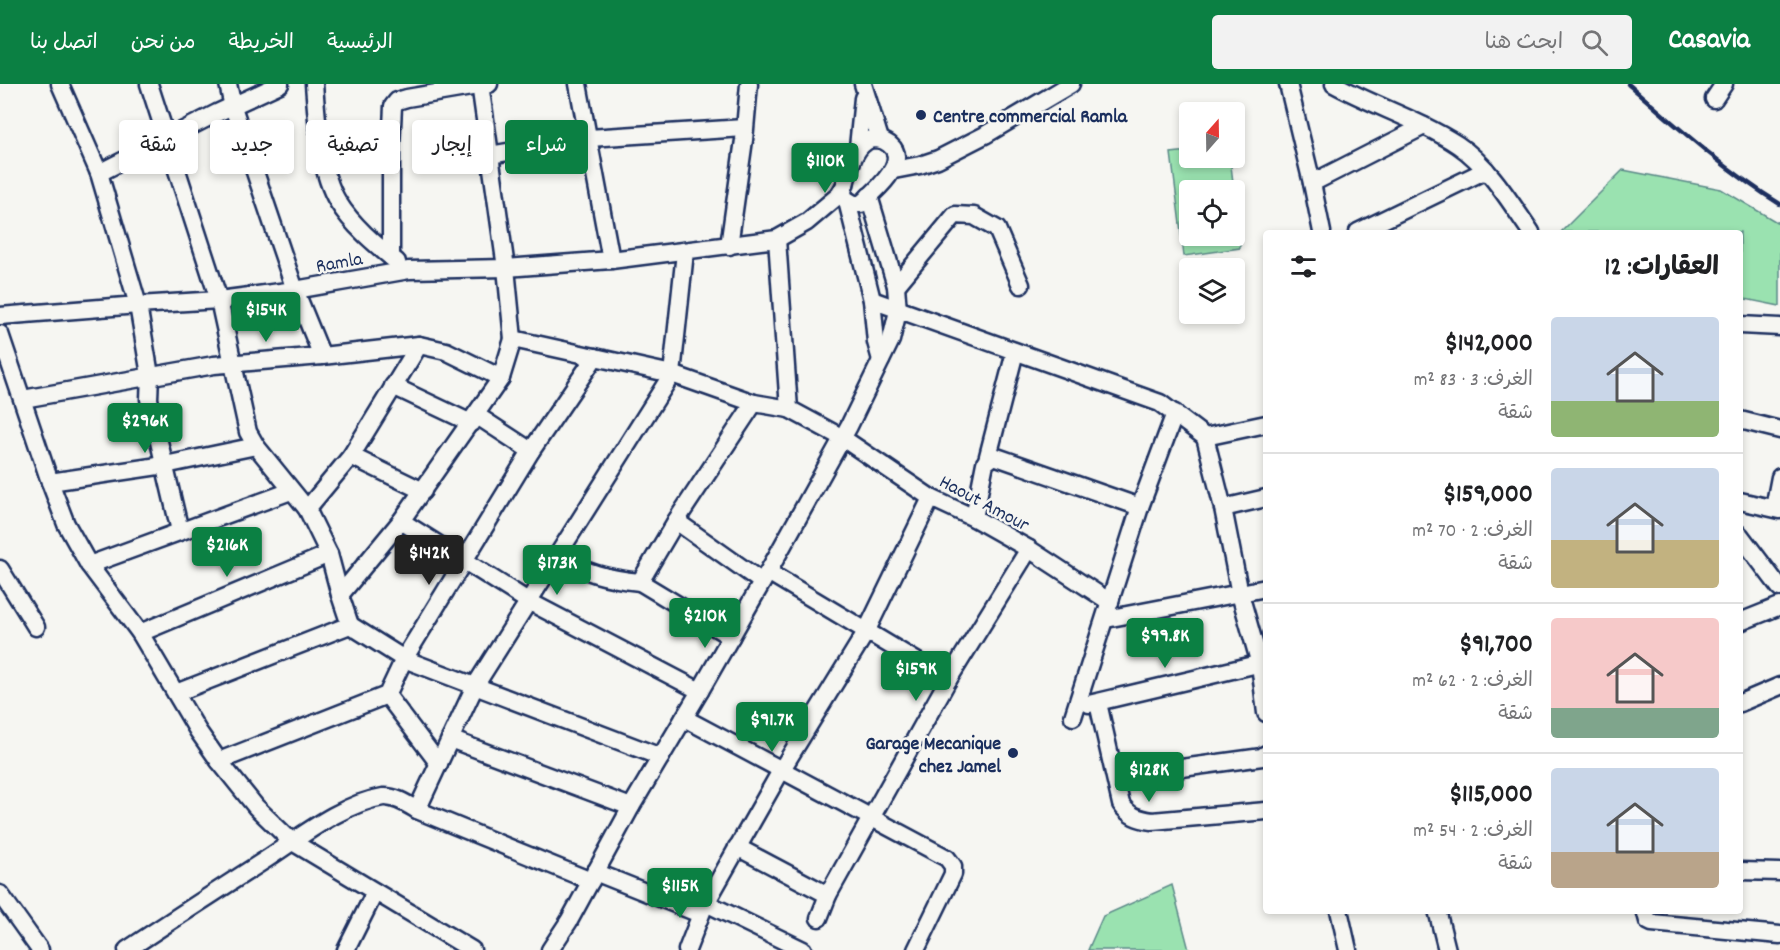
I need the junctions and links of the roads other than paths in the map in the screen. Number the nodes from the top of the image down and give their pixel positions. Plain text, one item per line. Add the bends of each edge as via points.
1 (60, 84) edge
2 (148, 84) edge
3 (228, 84) edge
4 (280, 84) edge
5 (314, 84) edge
6 (483, 84) edge
7 (578, 84) edge
8 (748, 84) edge
9 (1071, 84) edge
10 (1288, 84) edge
11 (1334, 84) edge
12 (1724, 84) edge
13 (863, 87) edge
14 (1050, 90) edge
15 (1714, 99) dead end
16 (232, 107) junction
17 (161, 120) edge
18 (487, 120) edge
19 (198, 123) edge
20 (1424, 126) junction
21 (744, 128) junction
22 (589, 138) junction
23 (880, 139) junction
24 (858, 147) junction
25 (493, 154) edge
26 (119, 163) edge
27 (894, 170) junction
28 (1486, 170) junction
29 (99, 173) junction
30 (179, 174) edge
31 (493, 174) edge
32 (1312, 183) junction
33 (843, 194) junction
34 (869, 196) junction
35 (1322, 230) edge
36 (1362, 230) edge
37 (1530, 230) edge
38 (777, 239) junction
39 (729, 246) junction
40 (685, 252) junction
41 (392, 257) junction
42 (611, 260) junction
43 (506, 268) junction
44 (409, 270) junction
45 (1021, 285) dead end
46 (896, 286) junction
47 (295, 290) junction
48 (219, 300) junction
49 (872, 300) junction
50 (138, 305) junction
51 (898, 310) junction
52 (0, 316) edge
53 (1743, 325) edge
54 (1780, 327) edge
55 (0, 334) edge
56 (513, 339) junction
57 (419, 345) junction
58 (1015, 352) junction
59 (322, 356) junction
60 (595, 357) junction
61 (881, 360) junction
62 (234, 363) junction
63 (672, 374) junction
64 (150, 375) junction
65 (501, 378) junction
66 (393, 386) junction
67 (23, 399) junction
68 (754, 403) junction
69 (789, 409) junction
70 (1174, 413) junction
71 (473, 419) junction
72 (1743, 421) edge
73 (1263, 425) edge
74 (1780, 430) edge
75 (841, 437) junction
76 (1205, 437) junction
77 (256, 446) junction
78 (531, 451) junction
79 (351, 456) junction
80 (987, 460) junction
81 (165, 465) junction
82 (1780, 477) edge
83 (50, 482) junction
84 (291, 491) junction
85 (423, 491) junction
86 (931, 498) junction
87 (1263, 499) edge
88 (1743, 502) edge
89 (1140, 507) junction
90 (1223, 508) junction
91 (307, 509) junction
92 (1777, 509) edge
93 (974, 518) junction
94 (401, 521) junction
95 (676, 521) junction
96 (180, 531) junction
97 (1743, 543) edge
98 (1029, 549) junction
99 (329, 554) junction
100 (557, 555) junction
101 (464, 562) junction
102 (89, 565) junction
103 (0, 569) edge
104 (765, 577) junction
105 (640, 582) junction
106 (1780, 588) edge
107 (1263, 589) edge
108 (1240, 594) junction
109 (340, 595) junction
110 (528, 601) junction
111 (1110, 602) junction
112 (1780, 606) edge
113 (1106, 619) junction
114 (1743, 621) edge
115 (350, 625) junction
116 (36, 627) dead end
117 (866, 632) junction
118 (140, 633) junction
119 (731, 637) junction
120 (405, 659) junction
121 (1263, 663) edge
122 (948, 680) junction
123 (475, 686) junction
124 (1780, 686) edge
125 (700, 692) junction
126 (176, 693) junction
127 (387, 695) junction
128 (1743, 702) edge
129 (1098, 703) junction
130 (684, 718) junction
131 (450, 739) junction
132 (1263, 756) edge
133 (661, 757) junction
134 (219, 761) junction
135 (439, 764) junction
136 (782, 769) junction
137 (1116, 777) junction
138 (631, 807) junction
139 (417, 810) junction
140 (1263, 811) edge
141 (870, 818) junction
142 (291, 841) junction
143 (737, 847) junction
144 (1743, 871) edge
145 (1780, 872) edge
146 (592, 877) junction
147 (375, 892) junction
148 (0, 894) edge
149 (828, 895) junction
150 (703, 909) junction
151 (1340, 914) edge
152 (1438, 914) edge
153 (1646, 914) edge
154 (819, 918) dead end
155 (1780, 935) edge
156 (448, 944) edge
157 (40, 950) edge
158 (127, 950) edge
159 (346, 950) edge
160 (472, 950) edge
161 (550, 950) edge
162 (687, 950) edge
163 (803, 950) edge
164 (916, 950) edge
165 (1348, 950) edge
166 (1448, 950) edge

1 - 29 street
2 - 17 street
3 - 16 street
4 - 16 street
5 - 41 street via 318,137 336,200 347,216
6 - 18 street
6 - 41 street via 407,98 393,106
7 - 22 street
8 - 21 street
9 - 14 street
10 - 32 street
11 - 20 street
12 - 15 street
13 - 23 street
13 - 24 street
14 - 27 street via 986,135 938,159
16 - 19 street
16 - 47 street
20 - 28 street via 1459,146
20 - 32 street
21 - 22 street
21 - 39 street
22 - 25 street
22 - 42 street
23 - 24 street via 864,141
23 - 27 street via 896,153
24 - 33 street
26 - 29 street
27 - 34 street
28 - 36 street
28 - 37 street
29 - 50 street
30 - 48 street
31 - 43 street
32 - 35 street
33 - 34 street via 858,205
33 - 38 street
33 - 49 street
34 - 46 street
38 - 39 street, Ramla
38 - 69 street
39 - 40 street, Ramla
40 - 42 street, Ramla
40 - 63 street
41 - 44 street
42 - 43 street, Ramla
43 - 44 street, Ramla
43 - 56 street
44 - 47 street, Ramla
45 - 46 street via 997,229 974,216 955,215
46 - 51 street
47 - 48 street, Ramla
47 - 59 street
48 - 50 street, Ramla
48 - 62 street
49 - 51 street
49 - 61 street
50 - 52 street, Ramla
50 - 64 street
51 - 58 street
51 - 61 street via 891,340
53 - 54 street
55 - 67 street
56 - 60 street, Haout Amour
56 - 65 street
57 - 59 street
57 - 65 street via 446,351
57 - 66 street
58 - 70 street via 1160,403
58 - 80 street
59 - 62 street
60 - 63 street, Haout Amour
60 - 78 street
61 - 75 street
62 - 64 street
62 - 77 street via 245,423
63 - 68 street, Haout Amour
63 - 100 street
64 - 67 street
64 - 81 street via 149,399
65 - 71 street
66 - 71 street
66 - 79 street
67 - 83 street
68 - 69 street, Haout Amour
68 - 95 street
69 - 75 street, Haout Amour
70 - 76 street
70 - 89 street
71 - 78 street
71 - 85 street
72 - 74 street
73 - 76 street
75 - 86 street, Haout Amour
75 - 104 street
76 - 90 street
77 - 81 street
77 - 84 street
78 - 101 street
79 - 85 street
79 - 91 street
80 - 89 street via 998,456
80 - 93 street
81 - 83 street
81 - 96 street
82 - 92 street
83 - 102 street via 66,524
84 - 91 street
84 - 96 street
85 - 94 street
86 - 93 street, Haout Amour
86 - 117 street
87 - 90 street
88 - 92 street
89 - 111 street
90 - 108 street
91 - 99 street
93 - 98 street, Haout Amour
94 - 101 street
94 - 109 street
95 - 104 street
95 - 105 street
96 - 102 street
97 - 106 street
98 - 111 street, Haout Amour
98 - 122 street
99 - 109 street
99 - 118 street
100 - 105 street via 596,575
100 - 110 street
101 - 110 street
101 - 120 street
102 - 118 street
103 - 116 street
104 - 117 street
104 - 119 street
105 - 119 street
107 - 108 street
108 - 113 street
108 - 121 street
109 - 115 street
110 - 123 street
110 - 125 street
111 - 113 street
112 - 114 street
113 - 129 street via 1075,711
115 - 120 street
115 - 126 street
117 - 122 street
117 - 136 street
118 - 126 street
119 - 125 street
120 - 123 street
120 - 127 street
121 - 129 street
122 - 141 street
123 - 131 street
123 - 133 street
124 - 128 street
125 - 130 street
126 - 134 street
127 - 134 street
127 - 135 street
129 - 137 street
130 - 133 street
130 - 136 street
131 - 135 street
131 - 138 street
132 - 137 street
133 - 138 street
134 - 142 street via 256,807
135 - 139 street
136 - 141 street
136 - 143 street
137 - 140 street via 1121,804 1126,813 1138,819
138 - 146 street
139 - 142 street via 401,801 381,798 349,808
139 - 146 street
141 - 149 street
141 - 164 street via 947,858 953,866 949,884
142 - 147 street
142 - 158 street
143 - 149 street
143 - 150 street
144 - 145 street
146 - 150 street
146 - 161 street
147 - 156 street
147 - 159 street
148 - 157 street
149 - 154 street
150 - 162 street
150 - 163 street
151 - 165 street
152 - 166 street
153 - 155 street via 1652,923
156 - 160 street

